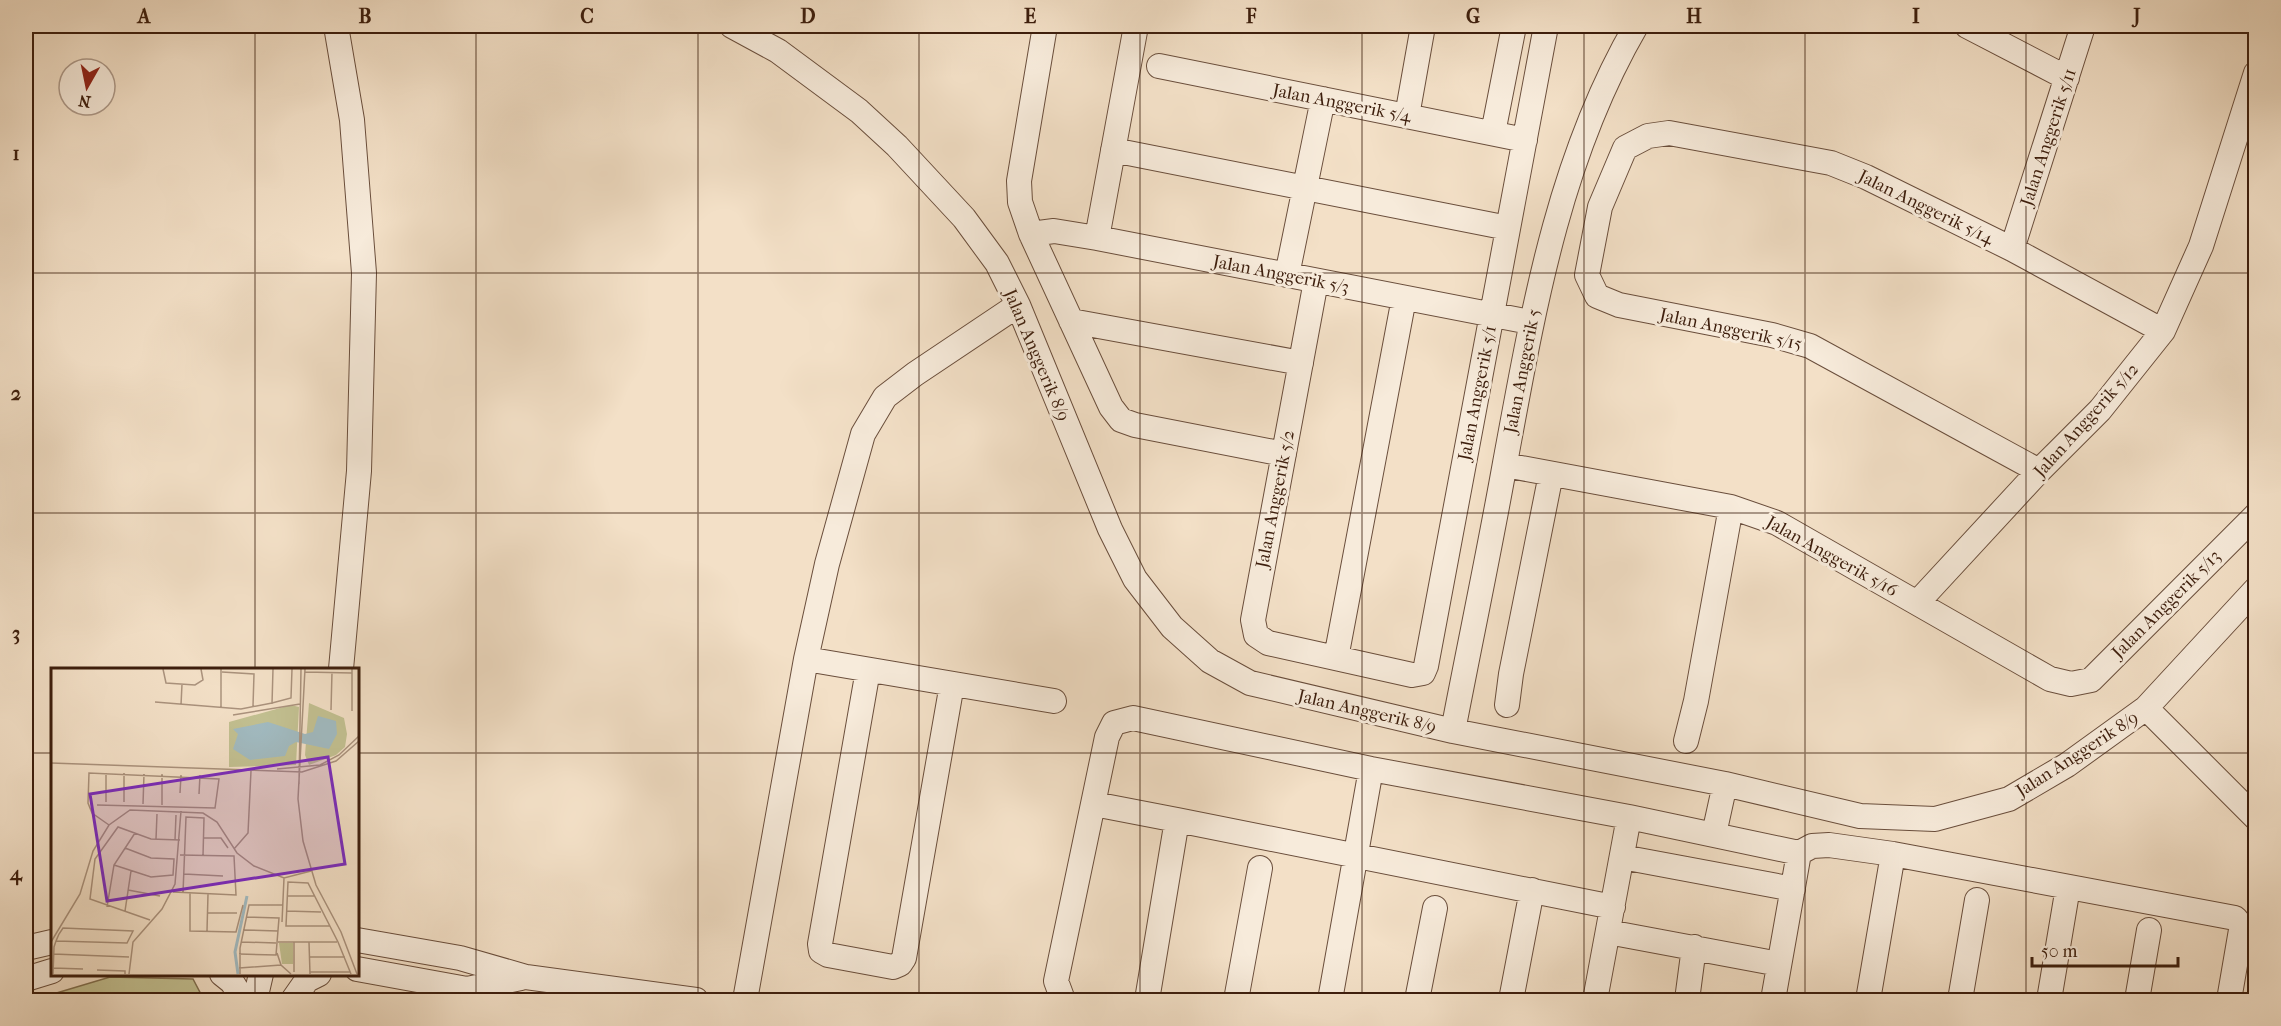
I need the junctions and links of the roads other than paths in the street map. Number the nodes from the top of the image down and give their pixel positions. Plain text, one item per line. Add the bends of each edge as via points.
1 (336, 26) edge
2 (732, 26) edge
3 (1045, 26) edge
4 (1136, 26) edge
5 (1423, 26) edge
6 (1514, 26) edge
7 (1546, 26) edge
8 (1636, 26) edge
9 (1967, 26) edge
10 (2083, 26) edge
11 (1159, 66) dead end
12 (2256, 73) edge
13 (2067, 78) junction
14 (1323, 99) junction
15 (1407, 116) junction
16 (1493, 133) junction
17 (1670, 133) joint
18 (1524, 140) junction
19 (1113, 150) junction
20 (1305, 189) junction
21 (1508, 228) junction
22 (1031, 234) junction
23 (1097, 237) junction
24 (2013, 249) junction
25 (1287, 275) junction
26 (1316, 281) junction
27 (1404, 298) junction
28 (1018, 305) junction
29 (1492, 315) junction
30 (1071, 321) junction
31 (1530, 322) junction
32 (2163, 332) junction
33 (1301, 363) junction
34 (1284, 454) junction
35 (1505, 465) junction
36 (2039, 471) junction
37 (1551, 474) junction
38 (1731, 507) junction
39 (2256, 515) edge
40 (2256, 589) edge
41 (1917, 603) junction
42 (1336, 658) junction
43 (806, 659) junction
44 (341, 668) edge
45 (868, 670) junction
46 (952, 684) junction
47 (2071, 684) joint
48 (1054, 701) dead end
49 (1507, 705) dead end
50 (2146, 708) junction
51 (1453, 731) junction
52 (1686, 741) dead end
53 (1371, 768) junction
54 (1725, 784) junction
55 (1094, 804) junction
56 (1629, 817) junction
57 (2256, 818) edge
58 (1177, 820) junction
59 (1714, 834) junction
60 (1799, 853) junction
61 (1893, 854) junction
62 (1356, 856) junction
63 (1622, 857) junction
64 (1260, 868) dead end
65 (2068, 887) junction
66 (1793, 889) junction
67 (1532, 890) junction
68 (1977, 900) dead end
69 (1613, 906) junction
70 (1435, 908) dead end
71 (2149, 930) dead end
72 (1608, 932) junction
73 (358, 940) edge
74 (51, 942) edge
75 (1694, 947) junction
76 (26, 948) edge
77 (1779, 964) junction
78 (358, 969) edge
79 (51, 971) edge
80 (223, 975) edge
81 (261, 975) edge
82 (294, 975) edge
83 (317, 975) edge
84 (526, 977) junction
85 (26, 979) edge
86 (243, 1000) edge
87 (255, 1000) edge
88 (291, 1000) edge
89 (696, 1000) edge
90 (746, 1000) edge
91 (1063, 1000) edge
92 (1147, 1000) edge
93 (1236, 1000) edge
94 (1330, 1000) edge
95 (1417, 1000) edge
96 (1511, 1000) edge
97 (1595, 1000) edge
98 (1686, 1000) edge
99 (1773, 1000) edge
100 (1869, 1000) edge
101 (1960, 1000) edge
102 (2049, 1000) edge
103 (2137, 1000) edge
104 (2229, 1000) edge

1 - 44 street via 352,120 364,273 359,471
2 - 28 street, Jalan Anggerik 8/9 via 778,51 859,111 897,146 964,218 997,263
3 - 22 street via 1019,181 1020,202
4 - 19 street
5 - 15 street
6 - 16 street
7 - 18 street, Jalan Anggerik 5/1
8 - 31 street, Jalan Anggerik 5 via 1617,58 1581,141 1554,225
9 - 13 street
10 - 13 street, Jalan Anggerik 5/11
11 - 14 street, Jalan Anggerik 5/4
12 - 32 street, Jalan Anggerik 5/12 via 2201,246
13 - 24 street, Jalan Anggerik 5/11
14 - 15 street, Jalan Anggerik 5/4
14 - 20 street
15 - 16 street, Jalan Anggerik 5/4
16 - 18 street, Jalan Anggerik 5/4
17 - 24 street, Jalan Anggerik 5/14 via 1831,163 1901,192
17 - 36 street, Jalan Anggerik 5/15 via 1648,136 1625,148 1600,207 1587,275 1597,296 1619,305 1810,346
18 - 21 street, Jalan Anggerik 5/1
19 - 20 street
19 - 23 street
20 - 21 street
20 - 25 street
21 - 29 street, Jalan Anggerik 5/1
22 - 23 street, Jalan Anggerik 5/3 via 1054,231
22 - 30 street
23 - 25 street, Jalan Anggerik 5/3
24 - 32 street, Jalan Anggerik 5/14
25 - 26 street, Jalan Anggerik 5/3
26 - 27 street, Jalan Anggerik 5/3
26 - 33 street, Jalan Anggerik 5/2
27 - 29 street, Jalan Anggerik 5/3
27 - 42 street
28 - 43 street via 915,374 885,397 874,414 863,434 854,466
28 - 51 street, Jalan Anggerik 8/9 via 1110,529 1134,579 1172,627 1210,661 1250,683
29 - 31 street, Jalan Anggerik 5/3
29 - 42 street, Jalan Anggerik 5/1 via 1423,673 1412,675
30 - 33 street
30 - 34 street via 1110,407 1121,420
31 - 35 street, Jalan Anggerik 5
32 - 36 street, Jalan Anggerik 5/12 via 2100,410
33 - 34 street, Jalan Anggerik 5/2
34 - 42 street, Jalan Anggerik 5/2 via 1253,620 1257,635 1268,643
35 - 37 street, Jalan Anggerik 5/16
35 - 51 street, Jalan Anggerik 5
36 - 41 street, Jalan Anggerik 5/12
37 - 38 street, Jalan Anggerik 5/16
37 - 49 street
38 - 41 street, Jalan Anggerik 5/16 via 1777,523
38 - 52 street
39 - 47 street, Jalan Anggerik 5/13 via 2091,680
40 - 50 street, Jalan Anggerik 8/9
41 - 47 street, Jalan Anggerik 5/16 via 2050,679
43 - 45 street
43 - 90 street
45 - 46 street
45 - 46 street via 820,944 821,951 828,955 893,967 904,957
46 - 48 street
50 - 54 street, Jalan Anggerik 8/9 via 2067,765 2009,799 1935,819 1860,816
50 - 57 street
51 - 54 street, Jalan Anggerik 8/9
53 - 55 street via 1133,718 1114,723 1107,737
53 - 56 street
53 - 62 street
54 - 59 street
55 - 58 street
55 - 91 street via 1056,981
56 - 59 street
56 - 63 street
58 - 62 street
58 - 92 street
59 - 60 street
60 - 61 street via 1812,846 1828,845
60 - 66 street
61 - 65 street
61 - 100 street
62 - 67 street
62 - 94 street
63 - 66 street
63 - 69 street
64 - 93 street
65 - 102 street
65 - 104 street via 2235,918 2241,930
66 - 77 street
67 - 69 street
67 - 96 street
68 - 101 street
69 - 72 street
70 - 95 street
71 - 103 street
72 - 75 street
72 - 97 street
73 - 84 street via 460,958
74 - 76 street
75 - 77 street
75 - 98 street
77 - 99 street
78 - 84 street via 466,989
79 - 85 street
80 - 86 street
81 - 87 street
82 - 88 street
83 - 88 street via 307,980
84 - 89 street

